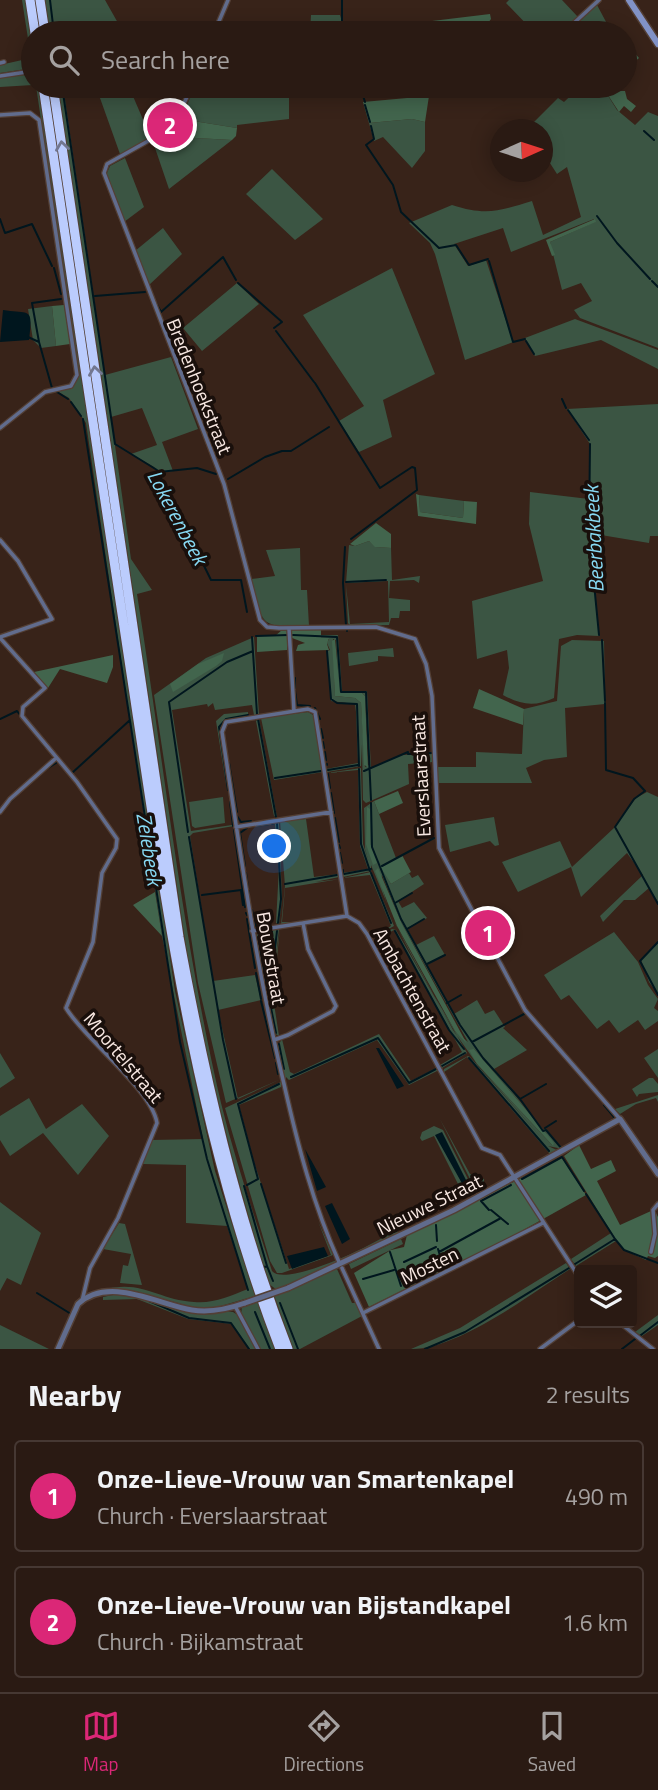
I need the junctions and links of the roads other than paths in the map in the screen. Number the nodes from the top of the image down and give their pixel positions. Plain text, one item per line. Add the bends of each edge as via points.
1 (30, 0) edge
2 (40, 0) edge
3 (228, 0) edge
4 (599, 0) edge
5 (629, 0) edge
6 (33, 21) edge
7 (43, 21) edge
8 (219, 21) edge
9 (576, 21) edge
10 (658, 44) edge
11 (21, 72) edge
12 (0, 76) edge
13 (45, 98) edge
14 (55, 98) edge
15 (186, 98) edge
16 (0, 115) edge
17 (0, 428) edge
18 (0, 540) edge
19 (260, 620) joint
20 (289, 628) junction
21 (0, 637) edge
22 (295, 711) junction
23 (55, 759) junction
24 (0, 812) edge
25 (331, 812) junction
26 (236, 827) junction
27 (347, 916) junction
28 (303, 923) junction
29 (252, 931) junction
30 (273, 1040) junction
31 (620, 1119) junction
32 (658, 1174) edge
33 (515, 1179) junction
34 (658, 1204) edge
35 (543, 1223) junction
36 (651, 1252) dead end
37 (339, 1262) dead end
38 (342, 1268) dead end
39 (574, 1270) edge
40 (82, 1301) junction
41 (235, 1306) junction
42 (363, 1313) junction
43 (574, 1324) edge
44 (626, 1328) edge
45 (58, 1349) edge
46 (258, 1349) edge
47 (280, 1349) edge
48 (288, 1349) edge
49 (379, 1349) edge
50 (540, 1349) edge
51 (653, 1349) edge

1 - 6 highway
2 - 7 highway
3 - 8 street
4 - 9 street
5 - 10 main road
11 - 12 street
13 - 47 highway via 171,942 211,1133
48 -> 14 highway via 227,1165 196,1030
15 - 19 street, Bredenhoekstraat via 173,127 105,166 105,178 224,484
16 - 17 street via 30,113 39,120 77,375 71,386 45,392
18 - 21 street via 52,619
19 - 20 street, Everslaarstraat via 267,626
20 - 22 street
20 - 31 street, Everslaarstraat via 376,627 415,639 432,696 439,848 525,1010
21 - 23 street, Moortelstraat via 45,687 21,712
22 - 25 street via 310,709 316,714
22 - 26 street, Bouwstraat via 223,725
23 - 24 street
23 - 40 street, Moortelstraat via 100,813 118,843 102,873 93,942 66,1008 133,1085 156,1123 118,1218 90,1268
25 - 26 street
25 - 27 street
26 - 29 street, Bouwstraat
27 - 28 street
27 - 33 street, Ambachtenstraat via 364,928 482,1148 500,1155
28 - 29 street
28 - 30 street via 307,949 336,1006
29 - 30 street, Bouwstraat
30 - 37 street, Bouwstraat via 303,1167
31 - 32 street, Everslaarstraat
31 - 33 street, Nieuwe Straat
33 - 35 street, Ambachtenstraat
33 - 41 street, Nieuwe Straat, bridge via 340,1266
34 - 36 street via 653,1210
35 - 39 street, Ambachtenstraat
35 - 42 street, Mosten
38 - 42 street
40 - 41 street, Nieuwe Straat via 132,1292 192,1310
40 - 45 street
41 - 46 street
42 - 49 street
43 - 50 street
44 - 51 street

